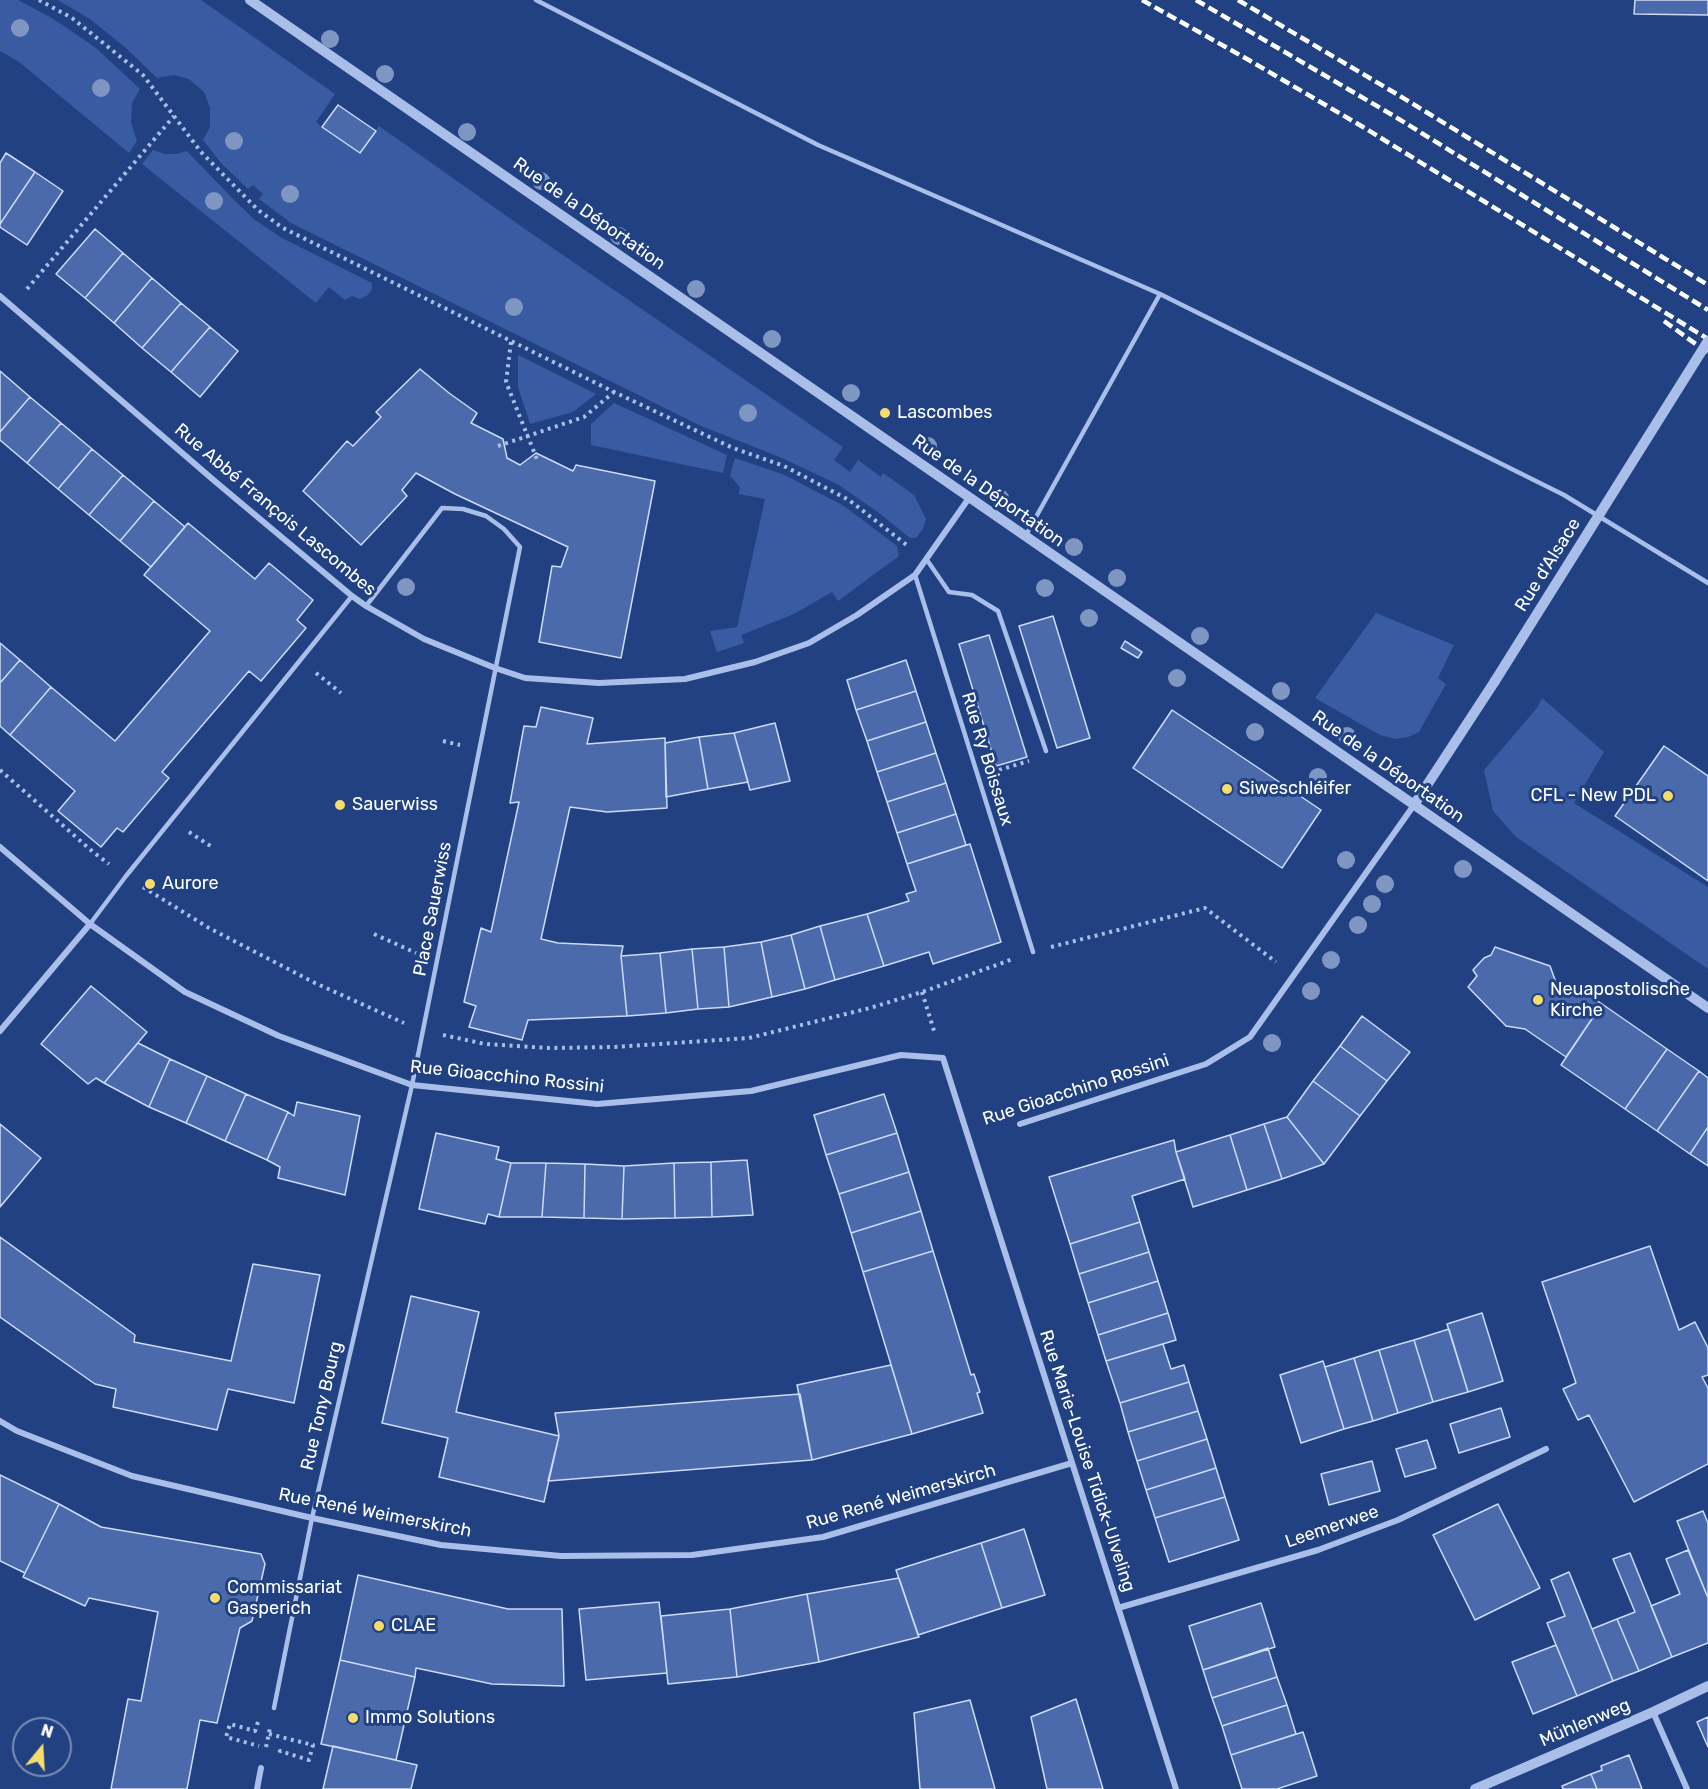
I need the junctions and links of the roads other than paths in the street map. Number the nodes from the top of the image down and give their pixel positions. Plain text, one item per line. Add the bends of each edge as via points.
1 (250, 0) edge
2 (536, 0) edge
3 (1160, 294) junction
4 (0, 296) edge
5 (1708, 341) edge
6 (969, 498) junction
7 (1025, 537) junction
8 (927, 560) junction
9 (915, 575) junction
10 (1708, 583) edge
11 (352, 596) junction
12 (366, 606) junction
13 (495, 668) junction
14 (1046, 751) dead end
15 (1414, 805) junction
16 (0, 847) edge
17 (90, 924) junction
18 (1033, 951) road end
19 (1708, 1008) edge
20 (0, 1031) edge
21 (412, 1085) junction
22 (1020, 1124) dead end
23 (969, 1141) joint
24 (0, 1421) edge
25 (1546, 1449) dead end
26 (1072, 1463) junction
27 (312, 1518) junction
28 (1118, 1608) junction
29 (1708, 1686) edge
30 (274, 1708) road end
31 (1653, 1712) junction
32 (261, 1768) road end
33 (257, 1789) edge
34 (1176, 1789) edge
35 (1475, 1789) edge
36 (1687, 1789) edge

1 - 6 street, Rue de la Déportation
2 - 3 lane via 818,145
3 - 7 lane
3 - 10 lane via 1564,495
4 - 11 street, Rue Abbé François Lascombes
5 - 15 street, Rue d'Alsace, bridge
6 - 7 street, Rue de la Déportation
6 - 8 street, Rue Abbé François Lascombes
7 - 15 street, Rue de la Déportation
8 - 9 street, Rue Abbé François Lascombes
8 - 14 lane via 949,591 972,595 998,611
9 - 13 street, Rue Abbé François Lascombes via 809,643 755,662 685,679 600,683 525,678
9 - 18 lane, Rue Ry Boissaux
11 - 12 street, Rue Abbé François Lascombes
11 - 17 lane
12 - 13 street, Rue Abbé François Lascombes via 424,639
12 - 13 lane, Place Sauerwiss via 442,508 486,516 520,547
13 - 21 lane, Place Sauerwiss
15 - 19 street, Rue de la Déportation
15 - 22 street, Rue Gioacchino Rossini via 1250,1037 1206,1064
16 - 17 street, Rue Gioacchino Rossini
17 - 20 street
17 - 21 street, Rue Gioacchino Rossini via 185,992 279,1036
21 - 23 street, Rue Gioacchino Rossini via 597,1104 751,1091 901,1055 943,1058
21 - 27 lane, Rue Tony Bourg
23 - 26 street, Rue Marie-Louise Tidick-Ulveling
24 - 27 street, Rue René Weimerskirch via 132,1476
25 - 28 street, Leemerwee via 1398,1520 1318,1550
26 - 27 street, Rue René Weimerskirch via 823,1537 692,1555 561,1556 441,1545
26 - 28 street, Rue Marie-Louise Tidick-Ulveling
27 - 30 lane, Rue Tony Bourg
28 - 34 street, Rue Marie-Louise Tidick-Ulveling
29 - 31 street, Mühlenweg
31 - 35 street, Mühlenweg
31 - 36 street
32 - 33 street

